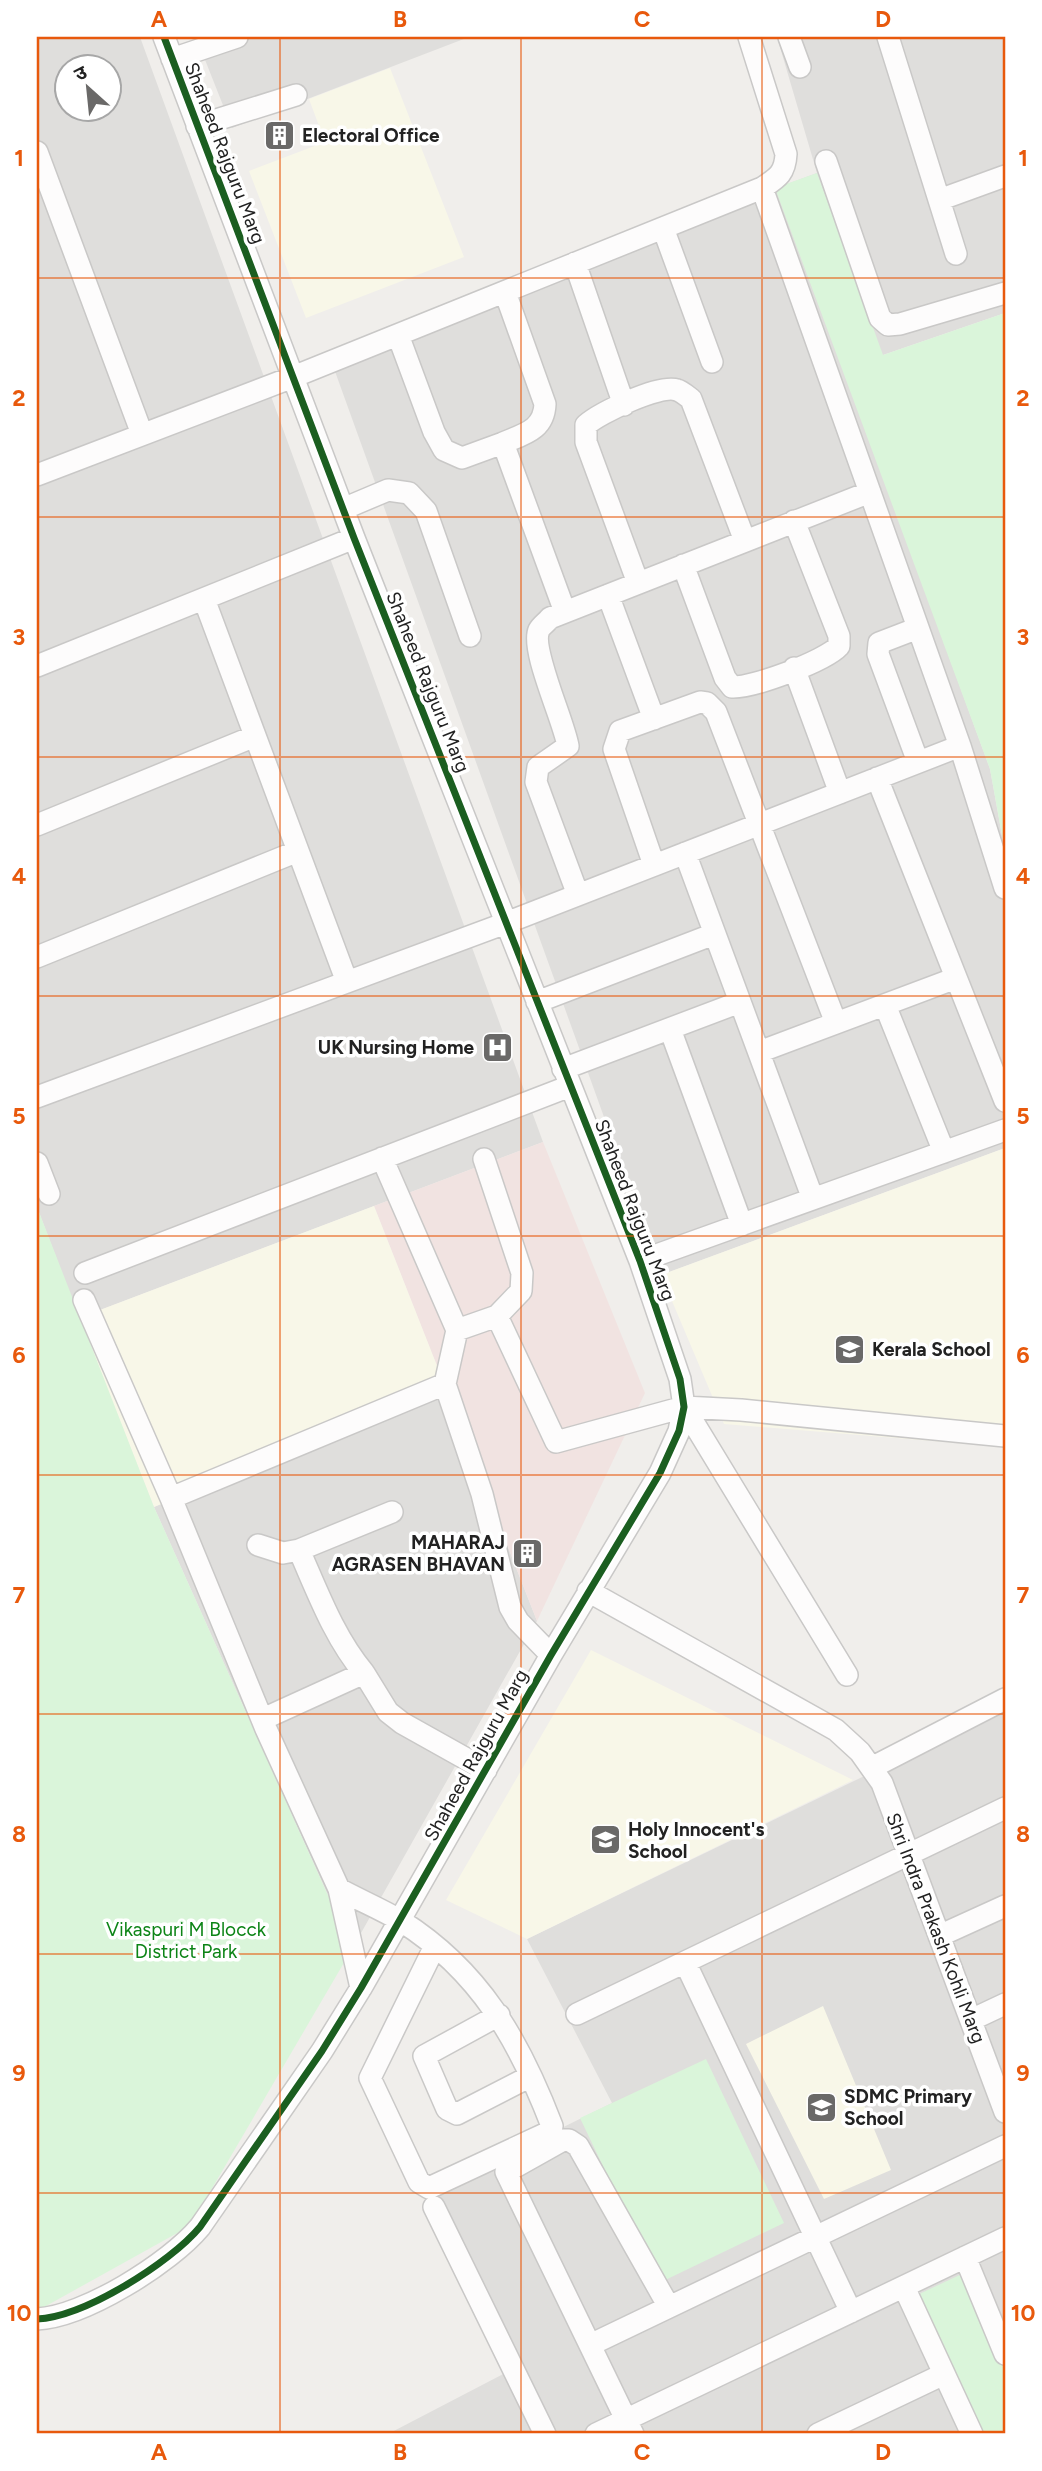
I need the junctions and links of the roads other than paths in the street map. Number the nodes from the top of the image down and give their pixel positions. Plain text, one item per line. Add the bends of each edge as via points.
1 (164, 37) edge
2 (237, 37) edge
3 (750, 37) edge
4 (789, 37) edge
5 (888, 37) edge
6 (172, 59) junction
7 (800, 67) dead end
8 (296, 95) dead end
9 (197, 126) junction
10 (37, 152) edge
11 (826, 161) dead end
12 (1005, 176) edge
13 (43, 185) edge
14 (762, 188) junction
15 (939, 200) junction
16 (663, 228) junction
17 (956, 254) dead end
18 (575, 263) junction
19 (505, 292) junction
20 (1005, 293) edge
21 (398, 335) junction
22 (712, 362) dead end
23 (293, 377) junction
24 (624, 405) junction
25 (142, 434) junction
26 (503, 443) junction
27 (37, 475) edge
28 (870, 492) junction
29 (343, 509) junction
30 (794, 521) junction
31 (354, 538) junction
32 (745, 541) junction
33 (683, 565) junction
34 (638, 583) junction
35 (608, 594) junction
36 (204, 599) junction
37 (565, 612) junction
38 (918, 628) junction
39 (470, 635) dead end
40 (37, 666) edge
41 (794, 668) junction
42 (654, 719) junction
43 (255, 736) junction
44 (960, 746) junction
45 (918, 762) junction
46 (877, 778) junction
47 (840, 793) junction
48 (37, 825) edge
49 (758, 825) junction
50 (298, 851) junction
51 (685, 853) junction
52 (654, 866) junction
53 (1005, 888) edge
54 (578, 895) junction
55 (506, 923) junction
56 (714, 933) junction
57 (37, 957) edge
58 (956, 978) junction
59 (347, 982) junction
60 (537, 1002) junction
61 (740, 1002) junction
62 (885, 1005) junction
63 (836, 1023) junction
64 (670, 1029) junction
65 (759, 1052) junction
66 (566, 1078) junction
67 (37, 1097) edge
68 (1005, 1101) edge
69 (1005, 1130) edge
70 (944, 1152) junction
71 (383, 1158) junction
72 (484, 1159) dead end
73 (37, 1163) edge
74 (49, 1194) dead end
75 (813, 1199) junction
76 (742, 1225) junction
77 (640, 1261) junction
78 (85, 1273) dead end
79 (84, 1300) dead end
80 (496, 1316) junction
81 (457, 1330) junction
82 (445, 1384) junction
83 (684, 1407) junction
84 (1005, 1436) edge
85 (171, 1498) junction
86 (392, 1512) dead end
87 (258, 1545) dead end
88 (299, 1550) junction
89 (588, 1591) junction
90 (551, 1655) junction
91 (365, 1673) junction
92 (847, 1675) dead end
93 (1005, 1699) edge
94 (262, 1719) junction
95 (486, 1770) junction
96 (877, 1775) junction
97 (1005, 1808) edge
98 (909, 1855) junction
99 (338, 1889) junction
100 (1005, 1906) edge
101 (401, 1921) junction
102 (939, 1936) junction
103 (435, 1946) junction
104 (685, 1962) junction
105 (361, 1988) junction
106 (1005, 2004) edge
107 (577, 2014) dead end
108 (499, 2015) junction
109 (971, 2020) junction
110 (529, 2077) junction
111 (1005, 2112) edge
112 (1005, 2146) edge
113 (434, 2207) dead end
114 (813, 2238) junction
115 (1005, 2238) edge
116 (965, 2257) junction
117 (904, 2287) junction
118 (669, 2307) junction
119 (851, 2312) junction
120 (37, 2319) edge
121 (590, 2345) junction
122 (1005, 2354) edge
123 (944, 2374) junction
124 (629, 2427) edge
125 (545, 2434) edge
126 (596, 2434) edge
127 (818, 2434) edge
128 (972, 2434) edge

1 - 6 street, Shaheed Rajguru Marg
2 - 6 street
3 - 14 street via 786,155 785,169
4 - 7 street
5 - 15 street
6 - 9 street, Shaheed Rajguru Marg
8 - 9 street
9 - 23 street, Shaheed Rajguru Marg
10 - 13 street
11 - 20 street via 880,318 888,325
12 - 15 street
13 - 25 street
14 - 16 street
14 - 28 street
15 - 17 street
16 - 18 street
16 - 22 street
18 - 19 street
18 - 24 street
19 - 21 street
19 - 26 street via 545,404 538,427
21 - 23 street
21 - 26 street via 444,450 462,458
23 - 25 street
23 - 29 street, Shaheed Rajguru Marg
24 - 32 street via 665,389 691,399
24 - 34 street via 599,414 586,425 586,442
25 - 27 street
26 - 37 street
28 - 30 street
28 - 38 street
29 - 31 street, Shaheed Rajguru Marg
29 - 39 street via 388,490 409,494 426,511
30 - 32 street
30 - 41 street via 839,646
31 - 36 street
31 - 55 street, Shaheed Rajguru Marg
32 - 33 street
33 - 34 street
33 - 41 street via 732,687
34 - 35 street
35 - 37 street
35 - 42 street
36 - 40 street
36 - 43 street
37 - 54 street via 550,618 539,631 537,645 568,746 538,767 536,782
38 - 44 street
38 - 45 street via 879,643 878,654
41 - 47 street
42 - 49 street via 700,702 716,712
42 - 52 street via 620,731 614,749
43 - 48 street
43 - 50 street
44 - 45 street
44 - 53 street
45 - 46 street
46 - 47 street
46 - 58 street
47 - 49 street
49 - 51 street
49 - 63 street
50 - 57 street
50 - 59 street
51 - 52 street
51 - 56 street
52 - 54 street
54 - 55 street
55 - 59 street
55 - 60 street, Shaheed Rajguru Marg
56 - 60 street
56 - 61 street
58 - 62 street
58 - 68 street
59 - 67 street
60 - 66 street, Shaheed Rajguru Marg
61 - 64 street
61 - 65 street
62 - 63 street
62 - 70 street
63 - 65 street
64 - 66 street
64 - 76 street
65 - 75 street
66 - 71 street
66 - 77 street, Shaheed Rajguru Marg
69 - 70 street
70 - 75 street
71 - 78 street
71 - 81 street
72 - 80 street via 522,1273 521,1292
73 - 74 street
75 - 76 street
76 - 77 street
77 - 83 street, Shaheed Rajguru Marg via 680,1379
79 - 85 street
80 - 81 street
80 - 83 street via 556,1442
81 - 82 street
82 - 85 street
82 - 90 street via 482,1494 510,1607
83 - 84 street
83 - 89 street, Shaheed Rajguru Marg via 679,1432 660,1473
83 - 92 street
85 - 94 street
86 - 88 street
87 - 88 street via 283,1553
88 - 91 street via 340,1640
89 - 90 street, Shaheed Rajguru Marg
89 - 96 street via 836,1730
90 - 95 street, Shaheed Rajguru Marg
91 - 94 street
91 - 95 street via 388,1712
93 - 96 street
94 - 99 street
95 - 101 street, Shaheed Rajguru Marg
96 - 98 street, Shri Indra Prakash Kohli Marg
97 - 98 street
98 - 102 street, Shri Indra Prakash Kohli Marg
98 - 104 street
99 - 101 street
99 - 105 street
100 - 102 street
101 - 103 street
101 - 105 street, Shaheed Rajguru Marg
102 - 109 street, Shri Indra Prakash Kohli Marg
103 - 108 street via 463,1970
103 - 110 street via 370,2078 419,2182 435,2186 547,2133 552,2126
104 - 107 street
104 - 114 street
105 - 120 street, Shaheed Rajguru Marg via 200,2227 177,2253 66,2315
106 - 109 street
108 - 110 street
108 - 110 street via 424,2056 447,2109 457,2114
109 - 111 street, Shri Indra Prakash Kohli Marg
112 - 114 street
113 - 125 street
114 - 118 street
114 - 119 street
115 - 116 street
116 - 117 street
116 - 122 street
117 - 119 street
117 - 123 street
118 - 121 street
118 - 121 street via 578,2146 563,2140 506,2172
119 - 124 street
121 - 124 street
123 - 127 street
123 - 128 street
124 - 126 street

